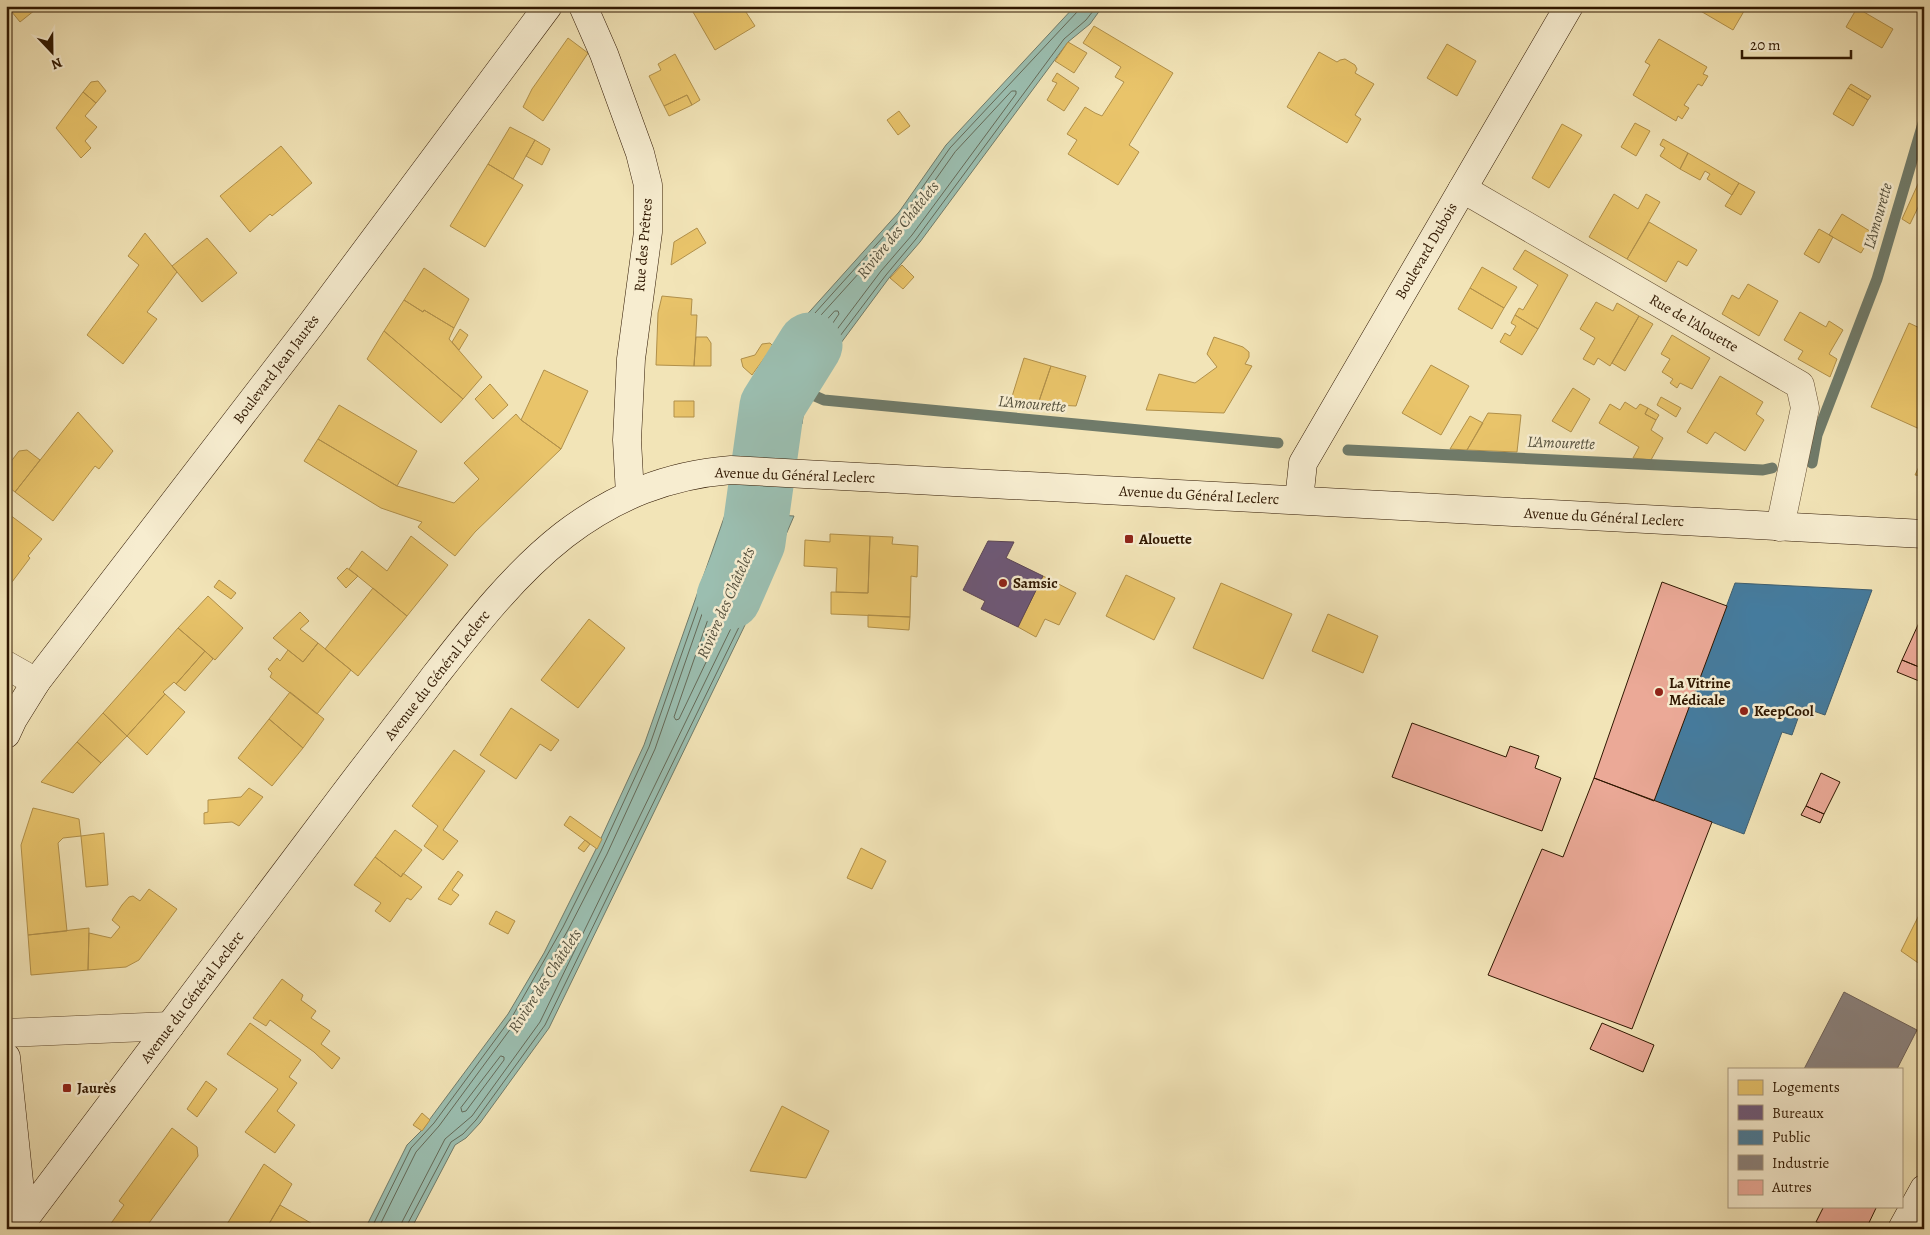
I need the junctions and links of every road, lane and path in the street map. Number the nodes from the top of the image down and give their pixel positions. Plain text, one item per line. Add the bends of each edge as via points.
1 (548, 6) edge
2 (583, 6) edge
3 (1569, 6) edge
4 (1462, 190) junction
5 (630, 495) junction
6 (1299, 500) junction
7 (1780, 527) junction
8 (1924, 534) edge
9 (6, 665) edge
10 (36, 682) junction
11 (6, 734) edge
12 (170, 1026) junction
13 (6, 1033) edge
14 (6, 1057) edge
15 (1924, 1189) edge
16 (20, 1225) edge
17 (1902, 1229) edge

1 - 10 street, Boulevard Jean Jaurès via 312,323
2 - 5 street, Rue des Prêtres via 640,153 648,185 648,232 631,359 627,440
3 - 4 street, Boulevard Dubois
4 - 6 street, Boulevard Dubois via 1304,462
4 - 7 street, Rue de l'Alouette via 1800,385 1805,408
5 - 6 street, Avenue du Général Leclerc via 678,477 731,470
5 - 12 street, Avenue du Général Leclerc via 600,510 562,536 487,611 365,766
6 - 7 street, Avenue du Général Leclerc
7 - 8 street, Avenue du Général Leclerc
9 - 10 street
10 - 11 street, Boulevard Jean Jaurès
12 - 13 street
12 - 16 street, Avenue du Général Leclerc
14 - 16 street
15 - 17 street

